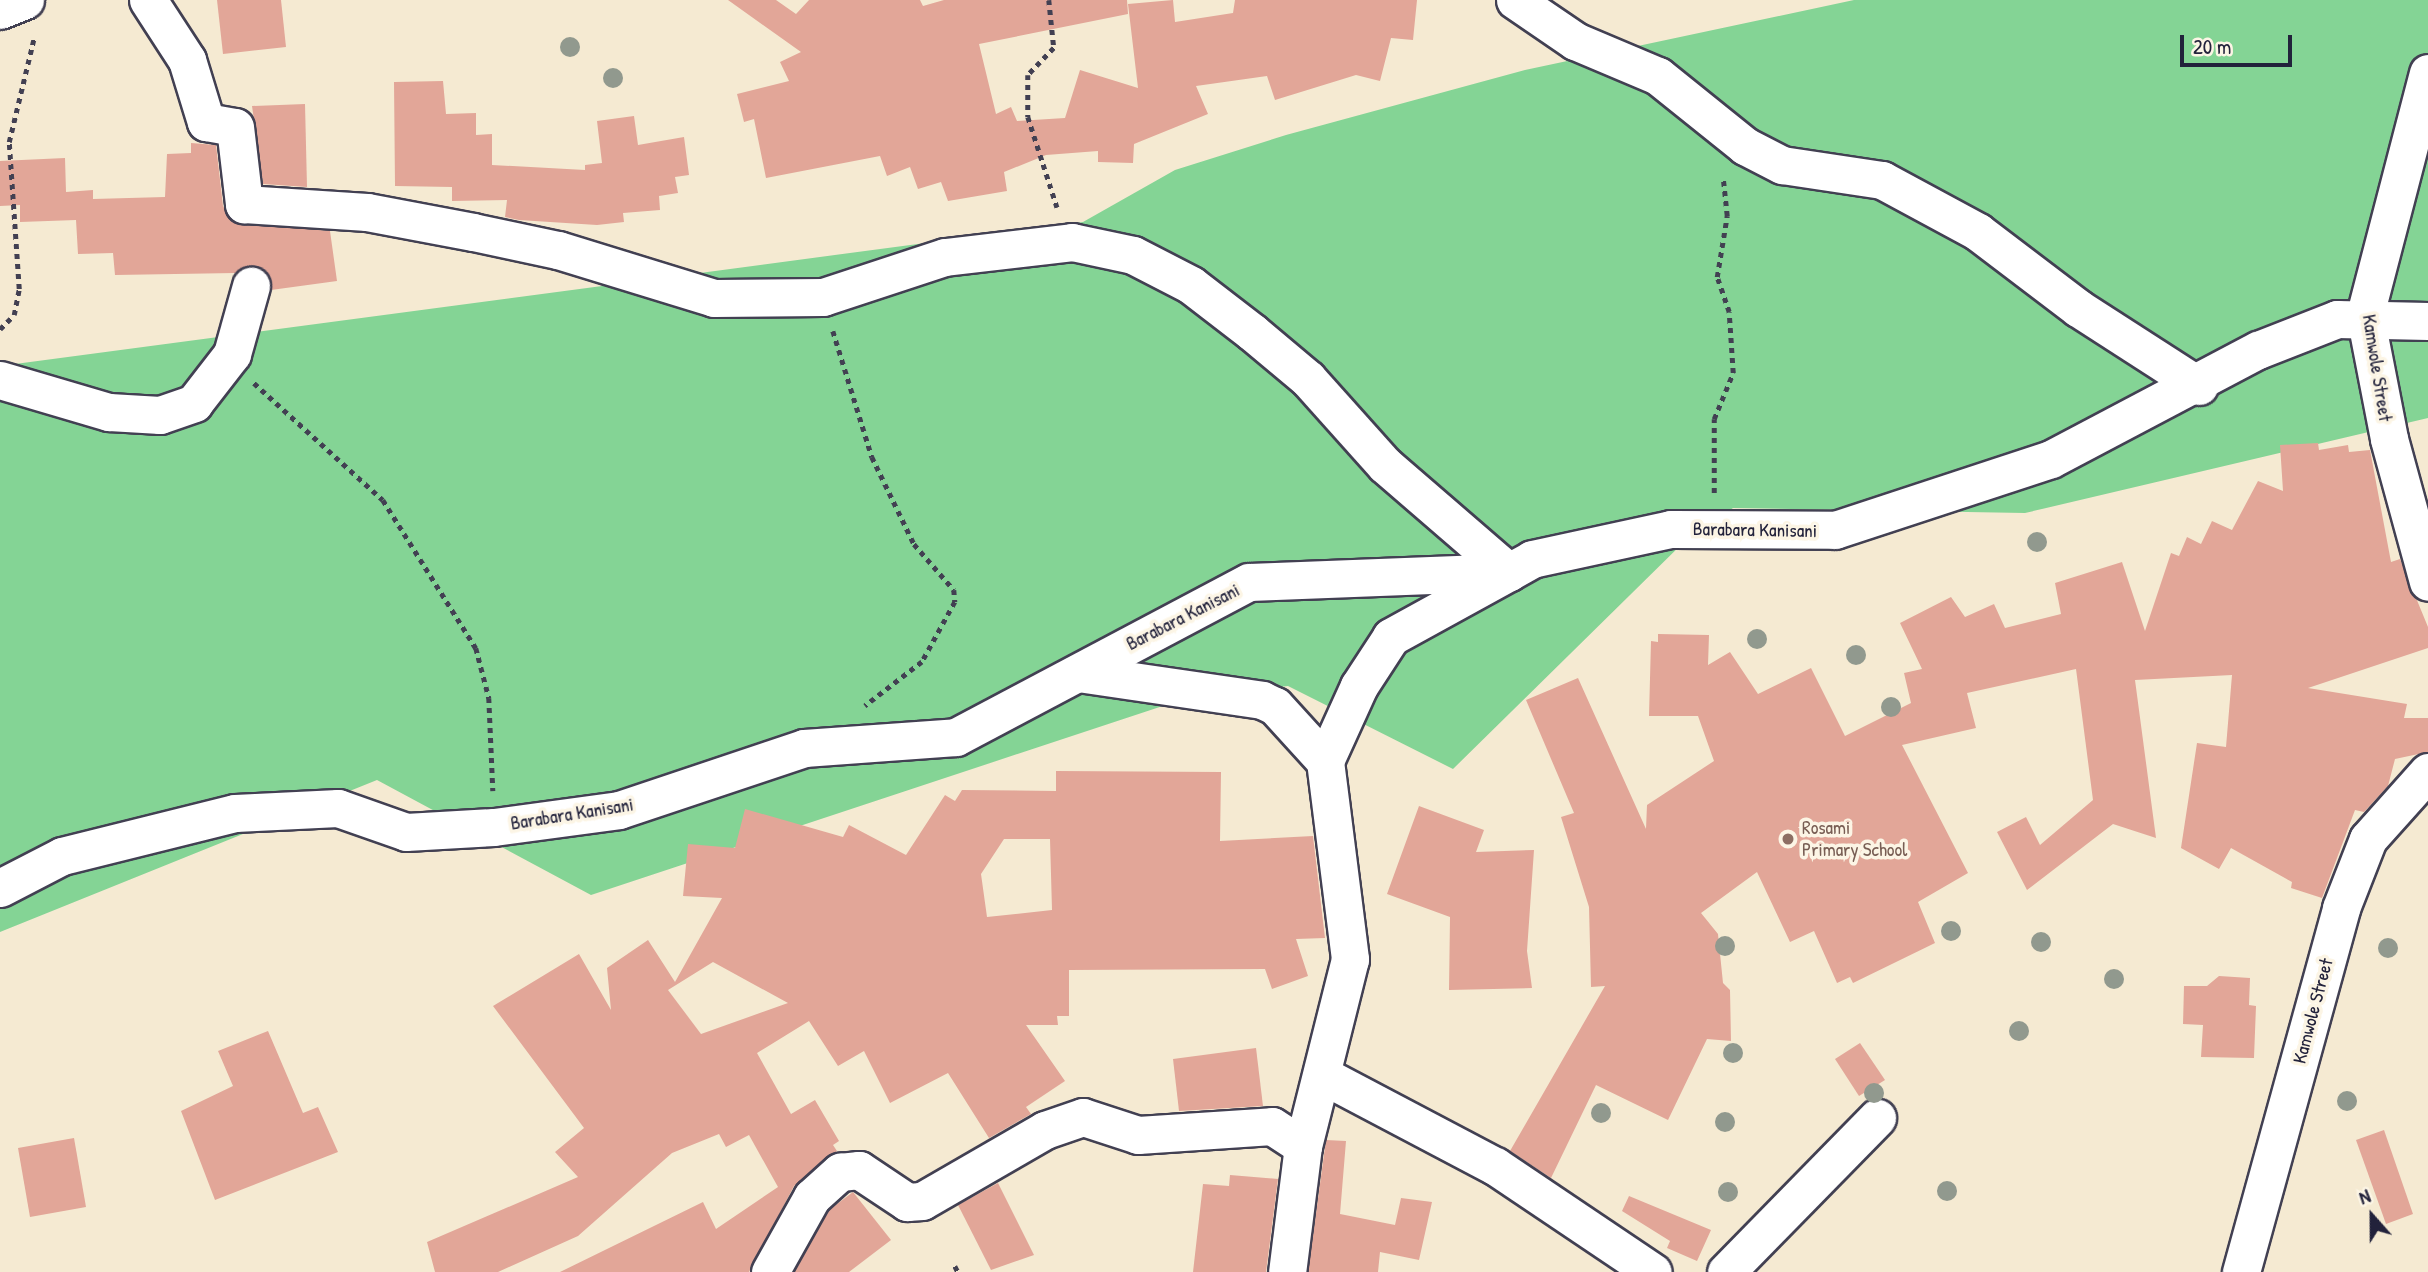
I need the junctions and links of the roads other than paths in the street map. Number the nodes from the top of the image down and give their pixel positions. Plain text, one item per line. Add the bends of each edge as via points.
1 (148, 0) edge
2 (1516, 0) edge
3 (0, 10) edge
4 (32, 13) edge
5 (2428, 73) edge
6 (251, 286) dead end
7 (2365, 315) junction
8 (2428, 320) edge
9 (0, 380) edge
10 (2199, 386) junction
11 (1509, 572) junction
12 (2428, 582) edge
13 (1078, 673) junction
14 (1325, 761) junction
15 (2428, 772) edge
16 (0, 888) edge
17 (1324, 1076) junction
18 (1877, 1118) dead end
19 (1304, 1146) junction
20 (770, 1272) edge
21 (1287, 1272) edge
22 (1653, 1272) edge
23 (1726, 1272) edge
24 (2241, 1272) edge

1 - 11 street via 187,61 206,122 235,127 244,204 367,212 473,232 558,250 714,298 822,297 945,257 1072,242 1133,255 1191,285 1308,379 1385,465
2 - 10 street via 1575,41 1658,76 1782,165 1882,180 1978,232 2078,308
3 - 4 street
5 - 7 street, Kamwole Street
6 - 9 street via 232,354 194,403 160,415 109,412
7 - 8 street
7 - 10 street, Barabara Kanisani via 2258,350
7 - 12 street, Kamwole Street via 2389,439
10 - 11 street, Barabara Kanisani via 2050,459 1835,530 1724,527 1605,542
11 - 13 street, Barabara Kanisani via 1249,582
11 - 14 street via 1391,638 1359,686
13 - 14 street via 1262,700 1275,706
13 - 16 street, Barabara Kanisani via 956,737 804,748 619,810 494,827 406,832 338,808 235,813 62,856
14 - 17 street via 1350,959
15 - 24 street, Kamwole Street via 2368,839 2341,908
17 - 19 street
17 - 22 street via 1495,1166
18 - 23 street
19 - 20 street via 1272,1126 1138,1135 1083,1117 1045,1129 922,1201 907,1202 859,1170 840,1172 812,1197
19 - 21 street

